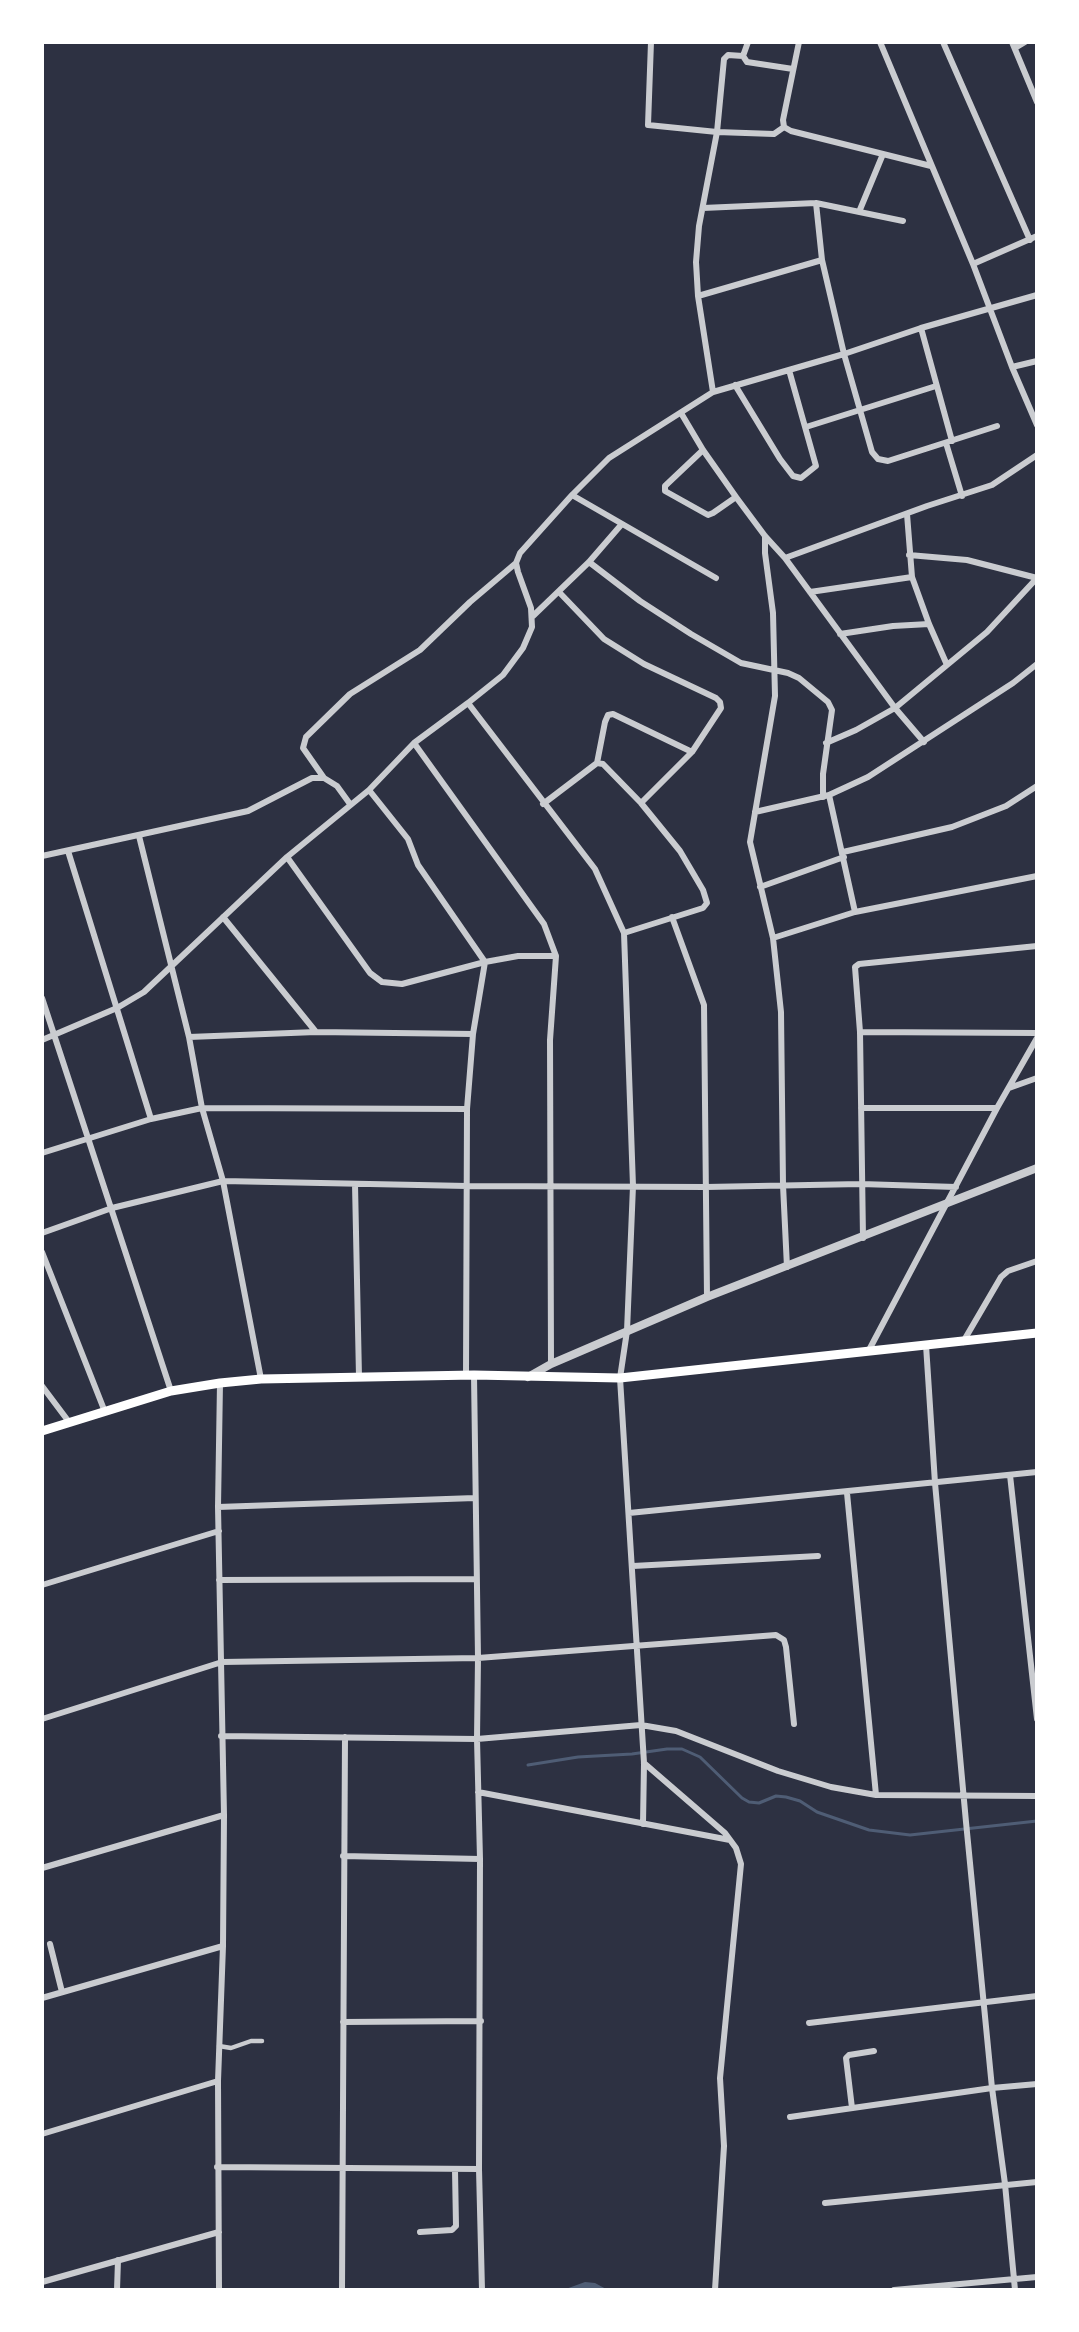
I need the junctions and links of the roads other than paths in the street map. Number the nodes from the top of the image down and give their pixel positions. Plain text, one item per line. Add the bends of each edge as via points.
1 (651, 42) edge
2 (748, 42) edge
3 (799, 42) edge
4 (880, 42) edge
5 (942, 42) edge
6 (1025, 42) edge
7 (1014, 45) edge
8 (743, 56) junction
9 (793, 69) junction
10 (1037, 102) edge
11 (784, 127) junction
12 (717, 132) junction
13 (883, 154) junction
14 (931, 166) junction
15 (816, 203) junction
16 (704, 208) junction
17 (859, 212) junction
18 (903, 221) dead end
19 (1037, 236) edge
20 (1030, 240) junction
21 (822, 260) junction
22 (973, 264) junction
23 (1037, 295) edge
24 (698, 296) junction
25 (990, 308) junction
26 (921, 328) junction
27 (844, 354) junction
28 (1037, 361) edge
29 (1012, 367) junction
30 (789, 370) junction
31 (735, 385) junction
32 (936, 386) junction
33 (713, 392) junction
34 (859, 411) junction
35 (681, 413) junction
36 (1037, 425) edge
37 (997, 426) dead end
38 (806, 427) junction
39 (949, 442) junction
40 (703, 450) junction
41 (1037, 455) edge
42 (572, 495) junction
43 (962, 496) junction
44 (736, 497) junction
45 (907, 514) junction
46 (621, 525) junction
47 (765, 536) junction
48 (909, 555) junction
49 (785, 558) junction
50 (589, 562) junction
51 (516, 563) junction
52 (912, 577) junction
53 (716, 578) dead end
54 (1037, 578) edge
55 (560, 592) junction
56 (810, 592) junction
57 (533, 616) junction
58 (929, 624) junction
59 (840, 634) junction
60 (1037, 664) edge
61 (948, 665) junction
62 (775, 671) junction
63 (468, 703) junction
64 (895, 708) junction
65 (924, 742) junction
66 (414, 743) junction
67 (826, 743) junction
68 (692, 752) junction
69 (597, 763) junction
70 (324, 778) junction
71 (1037, 786) edge
72 (369, 790) junction
73 (826, 796) junction
74 (641, 803) junction
75 (350, 804) junction
76 (543, 804) junction
77 (755, 812) junction
78 (139, 836) junction
79 (68, 851) junction
80 (844, 855) junction
81 (42, 856) edge
82 (286, 857) junction
83 (1037, 876) edge
84 (760, 887) junction
85 (855, 912) junction
86 (223, 917) junction
87 (672, 917) junction
88 (624, 933) junction
89 (773, 938) junction
90 (1037, 946) edge
91 (556, 956) junction
92 (485, 962) junction
93 (172, 967) junction
94 (42, 998) edge
95 (117, 1008) junction
96 (316, 1032) junction
97 (860, 1032) junction
98 (1037, 1033) edge
99 (473, 1034) junction
100 (56, 1035) junction
101 (189, 1037) junction
102 (1037, 1038) edge
103 (42, 1040) edge
104 (1037, 1078) edge
105 (1008, 1089) junction
106 (202, 1108) junction
107 (861, 1108) junction
108 (997, 1108) junction
109 (466, 1109) junction
110 (151, 1119) junction
111 (88, 1140) junction
112 (42, 1153) edge
113 (1037, 1168) edge
114 (223, 1181) junction
115 (354, 1184) junction
116 (861, 1184) junction
117 (783, 1185) junction
118 (467, 1186) junction
119 (551, 1186) junction
120 (633, 1186) junction
121 (706, 1187) junction
122 (956, 1187) junction
123 (948, 1204) junction
124 (112, 1208) junction
125 (42, 1233) edge
126 (864, 1238) junction
127 (42, 1252) edge
128 (1037, 1261) edge
129 (787, 1267) junction
130 (707, 1297) junction
131 (627, 1330) junction
132 (1037, 1333) edge
133 (963, 1342) junction
134 (926, 1345) junction
135 (869, 1350) junction
136 (551, 1364) junction
137 (470, 1375) junction
138 (359, 1377) junction
139 (527, 1378) junction
140 (620, 1378) junction
141 (261, 1379) junction
142 (220, 1383) junction
143 (42, 1386) edge
144 (171, 1392) junction
145 (105, 1412) junction
146 (69, 1422) junction
147 (42, 1431) edge
148 (1037, 1472) edge
149 (1010, 1475) junction
150 (935, 1483) junction
151 (847, 1493) junction
152 (475, 1498) junction
153 (218, 1508) junction
154 (629, 1513) junction
155 (219, 1531) junction
156 (818, 1556) dead end
157 (633, 1566) junction
158 (219, 1580) junction
159 (476, 1580) junction
160 (42, 1585) edge
161 (637, 1644) junction
162 (478, 1658) junction
163 (222, 1662) junction
164 (42, 1719) edge
165 (1037, 1719) edge
166 (794, 1724) dead end
167 (641, 1725) junction
168 (221, 1736) junction
169 (345, 1737) junction
170 (477, 1739) junction
171 (644, 1760) junction
172 (478, 1792) junction
173 (964, 1794) junction
174 (876, 1795) junction
175 (1037, 1796) edge
176 (224, 1815) junction
177 (643, 1824) junction
178 (730, 1840) junction
179 (343, 1856) junction
180 (480, 1859) junction
181 (42, 1868) edge
182 (50, 1944) dead end
183 (223, 1946) junction
184 (62, 1992) junction
185 (1037, 1996) edge
186 (42, 1998) edge
187 (985, 2003) junction
188 (481, 2021) junction
189 (343, 2022) junction
190 (809, 2023) dead end
191 (262, 2041) dead end
192 (219, 2046) junction
193 (874, 2051) dead end
194 (218, 2081) junction
195 (1037, 2084) edge
196 (992, 2088) junction
197 (852, 2108) junction
198 (790, 2117) dead end
199 (42, 2134) edge
200 (217, 2167) junction
201 (341, 2169) junction
202 (479, 2169) junction
203 (455, 2170) junction
204 (1037, 2182) edge
205 (1005, 2184) junction
206 (825, 2203) dead end
207 (219, 2232) junction
208 (420, 2232) dead end
209 (118, 2260) junction
210 (1037, 2277) edge
211 (1014, 2279) junction
212 (42, 2282) edge
213 (117, 2290) edge
214 (219, 2290) edge
215 (342, 2290) edge
216 (482, 2290) edge
217 (715, 2290) edge
218 (894, 2290) edge
219 (1015, 2290) edge

1 - 12 street via 648,125
2 - 8 street
3 - 9 street
4 - 14 street
5 - 20 street
6 - 7 street
7 - 10 street
8 - 9 street via 747,62
8 - 12 street via 724,58
9 - 11 street
11 - 12 street via 774,134
11 - 13 street
12 - 16 street
13 - 14 street
13 - 17 street
14 - 22 street
15 - 16 street
15 - 17 street
15 - 21 street
16 - 24 street via 696,262
17 - 18 street
19 - 20 street
20 - 22 street
21 - 24 street
21 - 27 street
22 - 25 street
23 - 25 street
24 - 33 street
25 - 26 street
25 - 29 street
26 - 27 street
26 - 32 street
27 - 30 street
27 - 34 street
28 - 29 street
29 - 36 street
30 - 31 street
30 - 38 street
31 - 33 street
31 - 38 street via 764,435 797,479 816,466
32 - 34 street
32 - 39 street
33 - 35 street
34 - 38 street
34 - 39 street via 872,452 878,459 888,461
35 - 40 street
35 - 42 street via 609,458
37 - 39 street
39 - 43 street
40 - 44 street
40 - 44 street via 665,486 665,491 708,514
41 - 43 street via 992,485
42 - 46 street
42 - 51 street
43 - 45 street
44 - 47 street
45 - 48 street
45 - 49 street
46 - 50 street
46 - 53 street
47 - 49 street
47 - 62 street
48 - 52 street
48 - 54 street via 967,560
49 - 56 street
50 - 55 street
50 - 62 street via 691,634 741,663
51 - 57 street
51 - 70 street via 420,650 350,694 306,736 303,748
52 - 56 street
52 - 58 street
54 - 61 street via 987,632
55 - 57 street
55 - 68 street via 604,639 720,702 721,708
56 - 59 street
57 - 63 street via 523,648 503,675
58 - 59 street
58 - 61 street
59 - 64 street
60 - 65 street
61 - 64 street
62 - 67 street via 800,678 831,706
62 - 77 street via 775,696
63 - 66 street
63 - 76 street
64 - 65 street
64 - 67 street
65 - 73 street via 868,777
66 - 72 street
66 - 91 street via 543,924
67 - 73 street
68 - 69 street via 613,714 605,722
68 - 74 street
69 - 74 street via 607,767
69 - 76 street
70 - 75 street via 337,786
70 - 78 street via 312,778 248,811
71 - 80 street via 1006,806 952,827
72 - 75 street
72 - 92 street via 408,840 418,865
73 - 77 street
73 - 80 street
74 - 87 street via 680,851 707,898 704,908
75 - 82 street
76 - 88 street via 594,869
77 - 84 street via 750,842
78 - 79 street
78 - 93 street
79 - 81 street
79 - 95 street
80 - 84 street
80 - 85 street
82 - 86 street
82 - 92 street via 370,973 382,982 402,984
83 - 85 street
84 - 89 street
85 - 89 street
86 - 93 street
86 - 96 street
87 - 88 street
87 - 121 street via 704,1005
88 - 120 street
89 - 117 street via 781,1012
90 - 97 street via 859,964 855,967
91 - 92 street via 518,956
91 - 119 street via 550,1040
92 - 99 street
93 - 95 street via 144,992
93 - 101 street
94 - 100 street
95 - 100 street
95 - 110 street
96 - 99 street
96 - 101 street
97 - 98 street
97 - 107 street
99 - 109 street
100 - 103 street
100 - 111 street
101 - 106 street
102 - 105 street
104 - 105 street
105 - 108 street
106 - 109 street
106 - 110 street
106 - 114 street
107 - 108 street
107 - 116 street
108 - 122 street
109 - 118 street
110 - 111 street
111 - 112 street
111 - 124 street
113 - 123 street
114 - 115 street
114 - 124 street
114 - 141 street
115 - 118 street
115 - 138 street
116 - 117 street
116 - 122 street
116 - 126 street
117 - 121 street
117 - 129 street
118 - 119 street
118 - 137 street
119 - 120 street
119 - 136 street
120 - 121 street
120 - 131 street
121 - 130 street
122 - 123 street
123 - 126 street
123 - 135 street
124 - 125 street
124 - 144 street
126 - 129 street
127 - 145 street
128 - 133 street via 1001,1276
129 - 130 street
130 - 131 street
131 - 136 street
131 - 140 street
132 - 133 main road
133 - 134 main road
134 - 135 main road
134 - 150 street
135 - 140 main road
136 - 139 street
137 - 138 main road
137 - 139 main road
137 - 152 street
138 - 141 main road
139 - 140 main road
140 - 154 street
141 - 142 main road
142 - 144 main road
142 - 153 street
143 - 146 street
144 - 145 main road
145 - 146 main road
146 - 147 main road
148 - 149 street
149 - 150 street
149 - 165 street
150 - 151 street
150 - 173 street
151 - 154 street
151 - 174 street
152 - 153 street
152 - 159 street
153 - 155 street
154 - 157 street
155 - 158 street
155 - 160 street
156 - 157 street
157 - 161 street
158 - 159 street
158 - 163 street
159 - 162 street
161 - 162 street
161 - 166 street via 776,1635 786,1647
161 - 167 street
162 - 163 street
162 - 170 street
163 - 164 street
163 - 168 street
167 - 170 street
167 - 171 street
167 - 174 street via 676,1731 831,1787
168 - 169 street
168 - 176 street
169 - 170 street
169 - 179 street
170 - 172 street
171 - 177 street
171 - 178 street
172 - 177 street
172 - 180 street
173 - 174 street
173 - 175 street
173 - 187 street
176 - 181 street
176 - 183 street
177 - 178 street
178 - 217 street via 741,1864 720,2078 724,2146
179 - 180 street
179 - 189 street
180 - 188 street
182 - 184 street
183 - 184 street
183 - 192 street
184 - 186 street
185 - 187 street
187 - 190 street
187 - 196 street
188 - 189 street
188 - 202 street
189 - 201 street
191 - 192 street via 231,2048
192 - 194 street
193 - 197 street via 846,2058
194 - 199 street
194 - 200 street
195 - 196 street
196 - 197 street
196 - 205 street
197 - 198 street
200 - 201 street
200 - 207 street
201 - 203 street
201 - 215 street
202 - 203 street
202 - 216 street
203 - 208 street via 456,2226 452,2230
204 - 205 street
205 - 206 street
205 - 211 street
207 - 209 street
207 - 214 street
209 - 212 street
209 - 213 street
210 - 211 street
211 - 218 street
211 - 219 street

